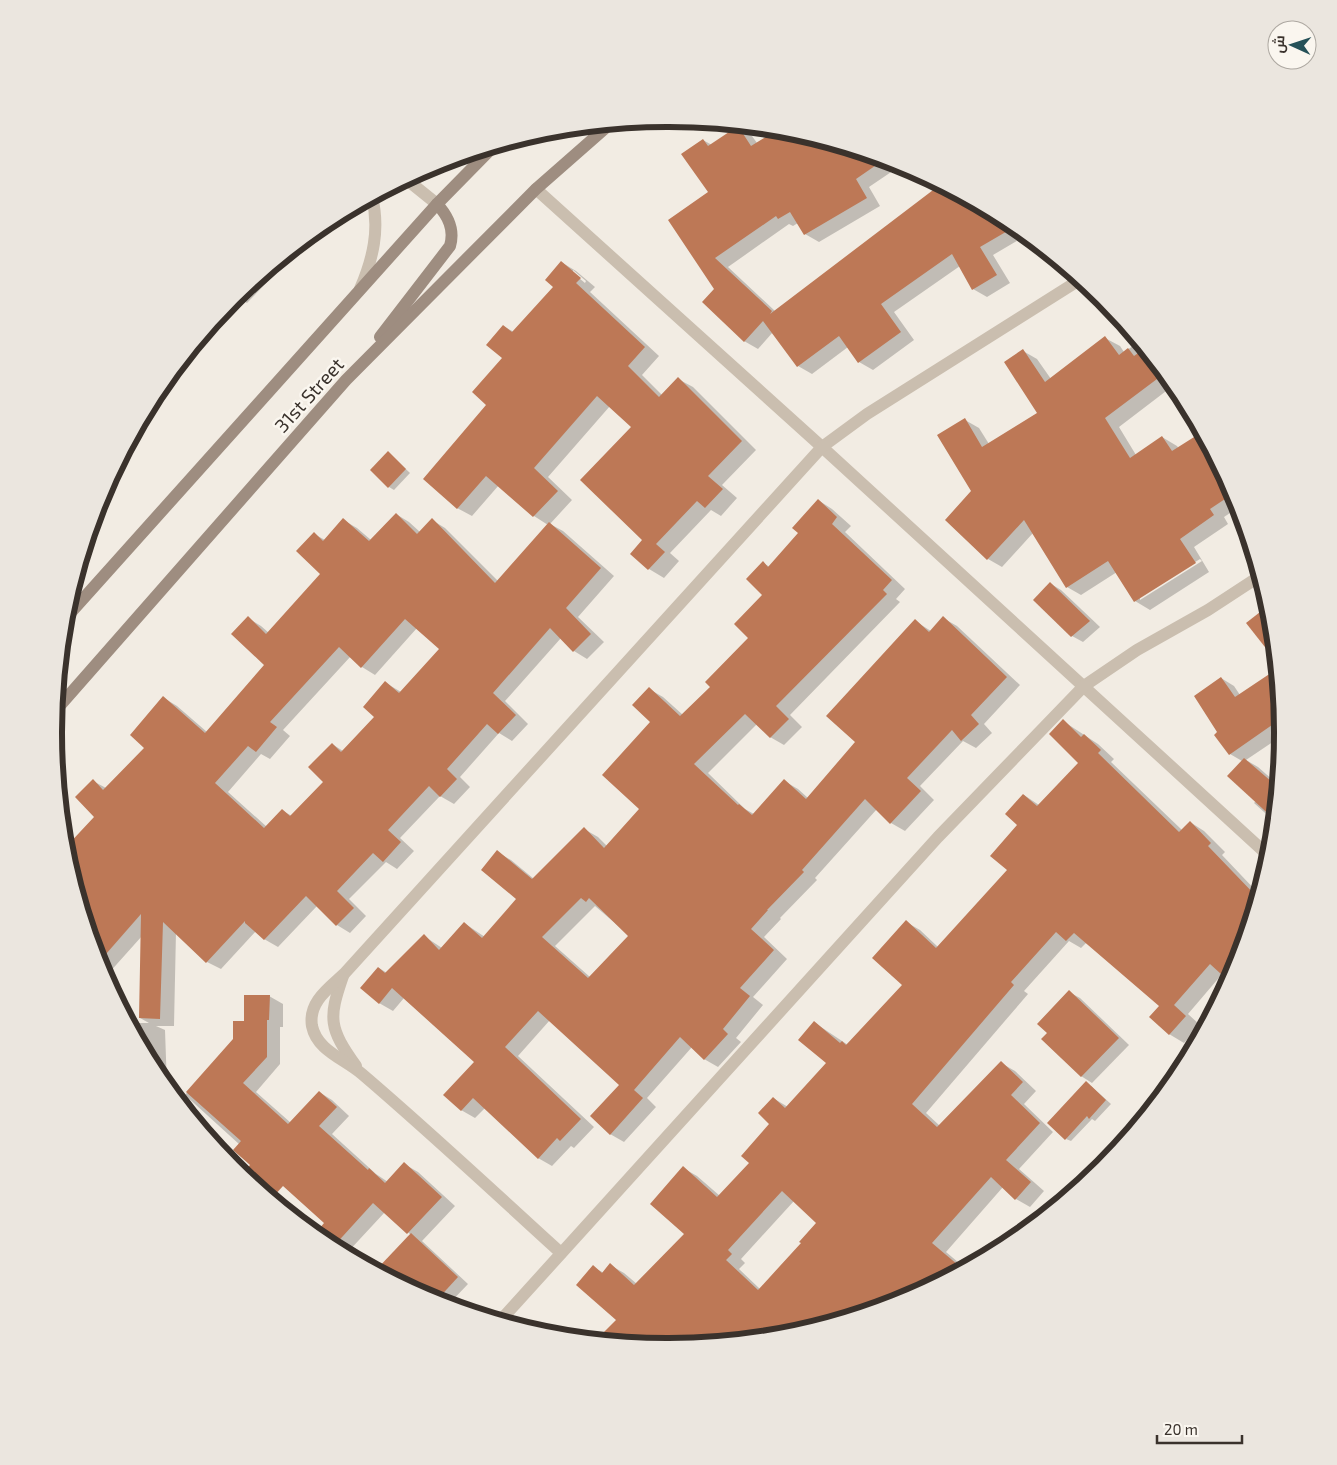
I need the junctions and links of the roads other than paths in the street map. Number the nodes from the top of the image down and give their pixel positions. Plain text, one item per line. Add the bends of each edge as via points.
1 (602, 131) edge
2 (484, 156) edge
3 (412, 184) edge
4 (536, 189) junction
5 (374, 204) edge
6 (437, 204) junction
7 (1075, 283) edge
8 (358, 294) junction
9 (346, 380) junction
10 (822, 447) junction
11 (1255, 579) edge
12 (76, 607) edge
13 (1084, 686) junction
14 (64, 701) edge
15 (1263, 851) edge
16 (344, 974) junction
17 (360, 1072) junction
18 (560, 1253) junction
19 (505, 1316) edge

1 - 4 street, 31st Street
2 - 6 street, 31st Street
3 - 6 street
4 - 9 street, 31st Street
4 - 10 street
5 - 8 street via 376,238
6 - 8 street, 31st Street
6 - 9 street via 447,215 452,236 450,246
7 - 10 street via 867,414
8 - 12 street, 31st Street
9 - 14 street, 31st Street
10 - 13 street
10 - 16 street
11 - 13 street
13 - 15 street
13 - 18 street via 938,837
16 - 17 street via 335,999 333,1025
16 - 17 street via 317,1000 312,1012 312,1025 315,1037 323,1047
17 - 18 street
18 - 19 street

